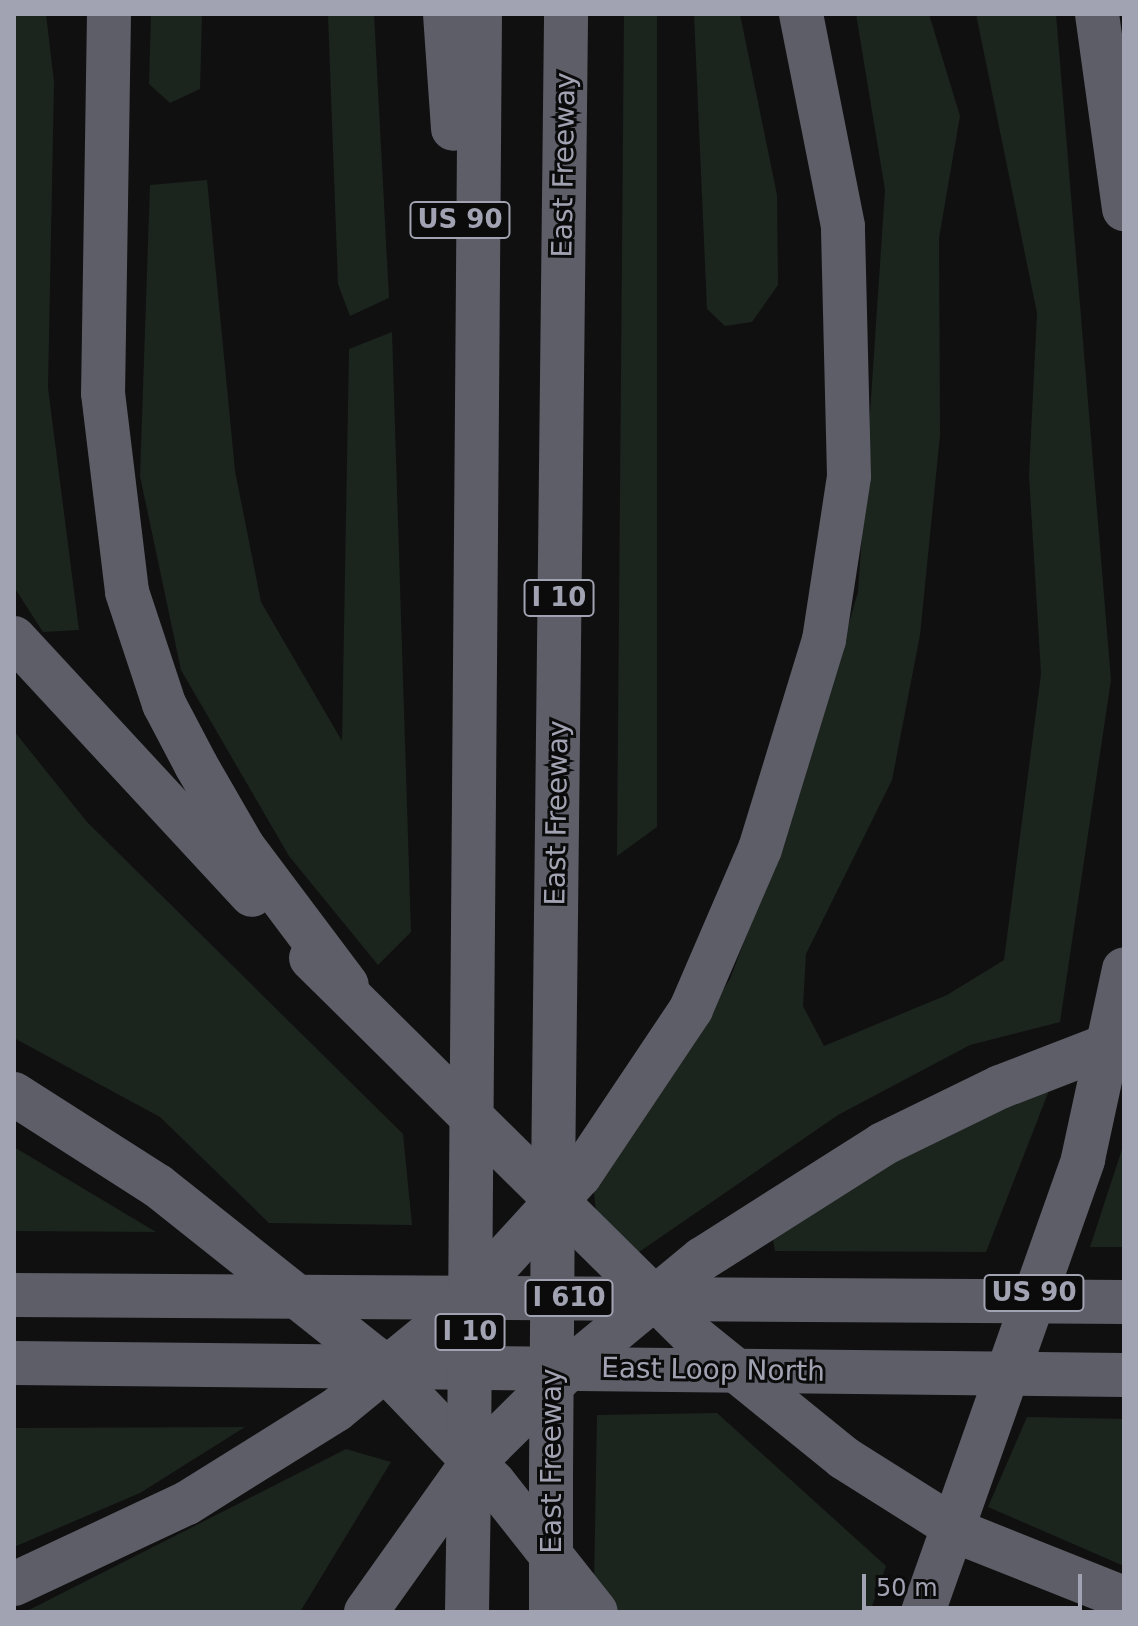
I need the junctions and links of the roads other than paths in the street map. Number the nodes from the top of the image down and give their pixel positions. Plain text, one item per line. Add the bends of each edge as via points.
1 (109, 14) edge
2 (445, 14) edge
3 (480, 14) edge
4 (566, 14) edge
5 (801, 14) edge
6 (1097, 14) edge
7 (1124, 209) edge
8 (475, 426) junction
9 (14, 638) edge
10 (317, 953) junction
11 (1124, 969) edge
12 (1124, 1039) edge
13 (14, 1094) edge
14 (14, 1295) edge
15 (1124, 1302) edge
16 (14, 1363) edge
17 (1124, 1375) edge
18 (14, 1584) edge
19 (1124, 1598) edge
20 (366, 1612) edge
21 (467, 1612) edge
22 (551, 1612) edge
23 (596, 1612) edge
24 (923, 1612) edge

1 - 10 highway via 103,393 127,592 164,704 196,765 244,848
2 - 8 highway, US 90
3 - 8 highway, I 10
4 - 22 highway, East Freeway / I 10, bridge
5 - 18 highway, bridge via 843,226 849,476 824,640 733,923 676,1034 580,1175 443,1322 336,1410 187,1503
6 - 7 highway
8 - 21 highway, I 10, bridge
9 - 10 highway
10 - 19 highway, bridge via 356,1000 691,1334 844,1458 968,1536
11 - 24 highway, US 90, bridge via 1083,1159
12 - 20 highway, bridge via 895,1138 702,1259 564,1373 469,1467
13 - 23 highway, bridge via 158,1186 373,1357 494,1483
14 - 15 highway, I 610
16 - 17 highway, East Loop North

